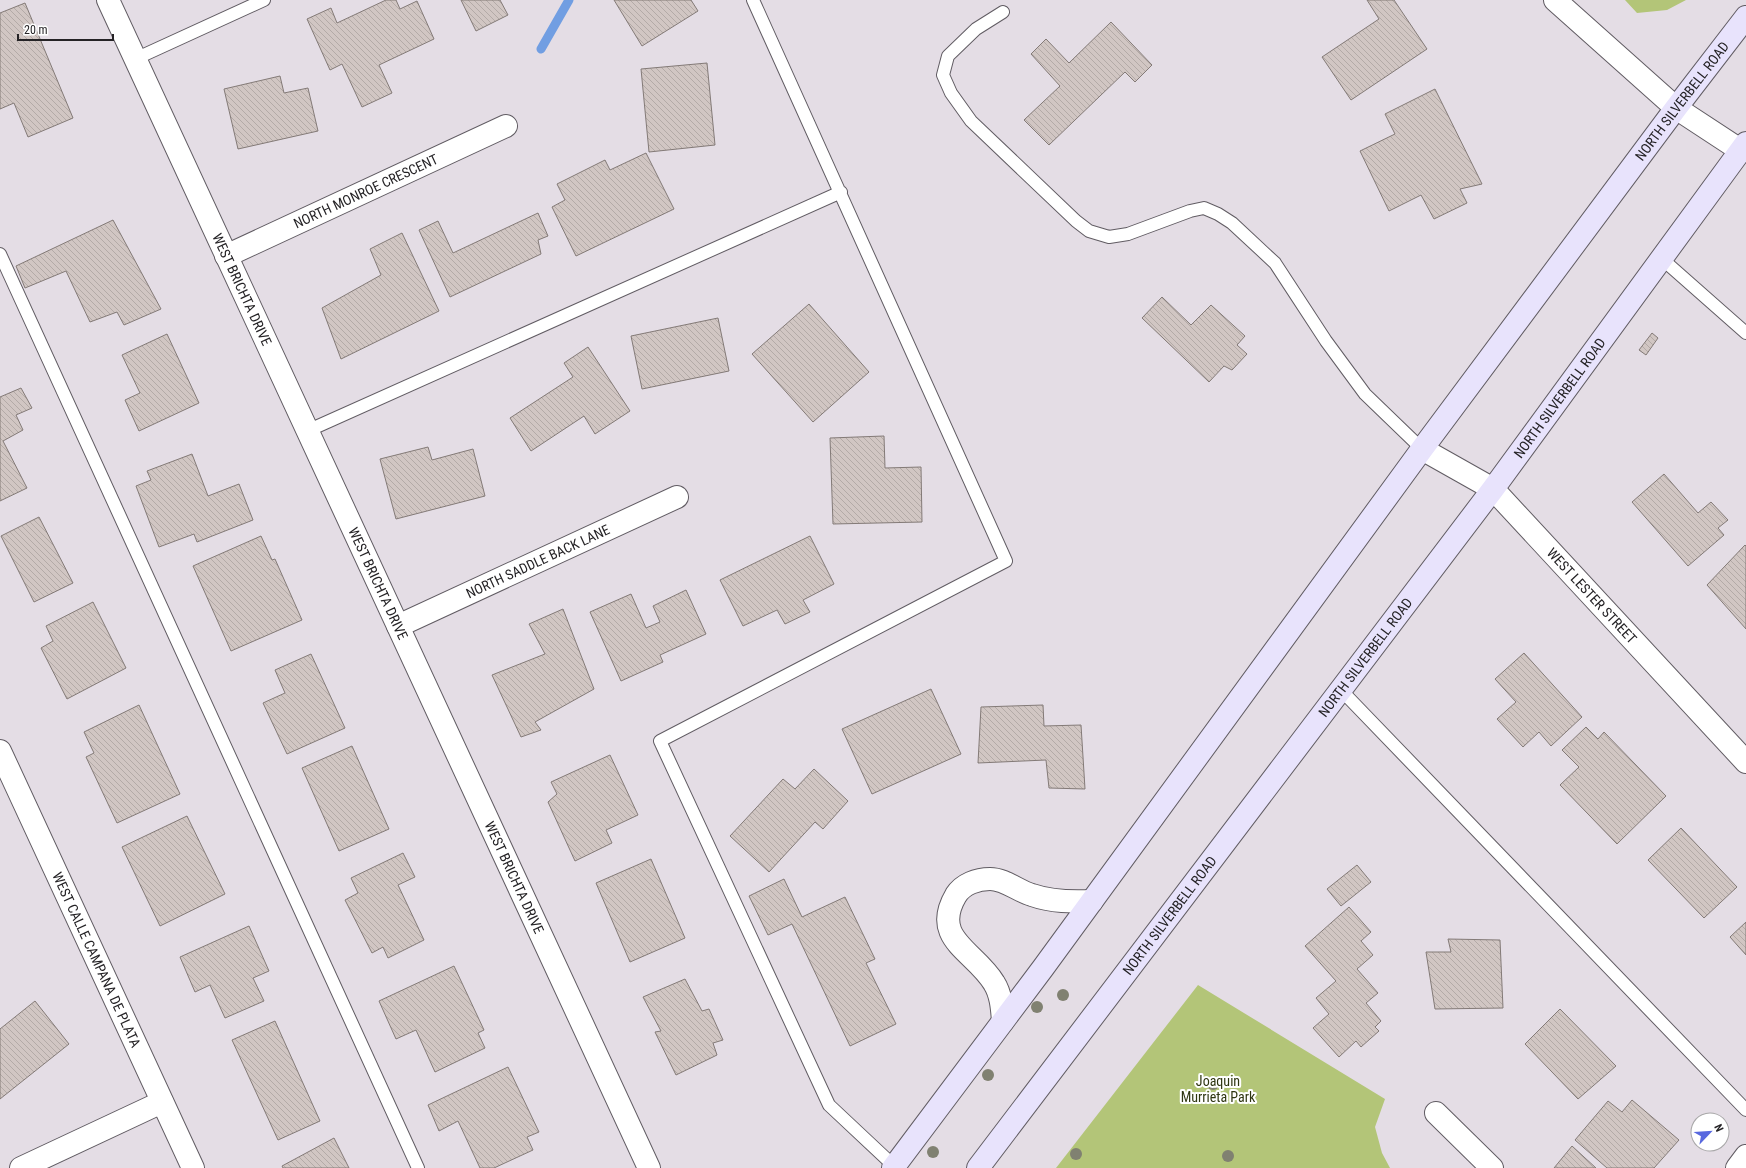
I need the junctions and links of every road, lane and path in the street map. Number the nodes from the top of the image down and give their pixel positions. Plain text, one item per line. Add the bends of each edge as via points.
1 (108, 0) edge
2 (264, 0) edge
3 (753, 0) edge
4 (1555, 0) edge
5 (1003, 12) dead end
6 (1746, 17) edge
7 (135, 59) junction
8 (1676, 108) junction
9 (506, 126) dead end
10 (1743, 147) edge
11 (841, 192) junction
12 (0, 254) edge
13 (226, 256) junction
14 (1661, 258) junction
15 (1746, 333) edge
16 (307, 431) junction
17 (1422, 449) junction
18 (1493, 489) junction
19 (677, 497) dead end
20 (398, 626) junction
21 (1340, 690) junction
22 (0, 751) edge
23 (1746, 762) edge
24 (1092, 901) junction
25 (1003, 1021) junction
26 (162, 1102) junction
27 (1746, 1110) edge
28 (1436, 1113) dead end
29 (1746, 1156) edge
30 (893, 1167) edge
31 (21, 1168) edge
32 (193, 1168) edge
33 (418, 1168) edge
34 (649, 1168) edge
35 (978, 1168) edge
36 (1492, 1168) edge
37 (1737, 1168) edge

1 - 7 street, WEST BRICHTA DRIVE
2 - 7 lane
3 - 11 lane
4 - 8 street
5 - 17 lane via 976,28 948,56 943,75 951,93 971,121 1089,231 1109,236 1128,234 1204,208 1232,223 1275,263 1326,342 1364,394
6 - 8 main road, NORTH SILVERBELL ROAD
7 - 13 street, WEST BRICHTA DRIVE
8 - 10 street
8 - 17 main road, NORTH SILVERBELL ROAD
9 - 13 street, NORTH MONROE CRESCENT
10 - 14 main road, NORTH SILVERBELL ROAD
11 - 16 lane
11 - 30 lane via 1006,561 660,741 829,1105
12 - 33 lane
13 - 16 street, WEST BRICHTA DRIVE
14 - 15 lane
14 - 18 main road, NORTH SILVERBELL ROAD
16 - 20 street, WEST BRICHTA DRIVE
17 - 18 street, WEST LESTER STREET
17 - 24 main road, NORTH SILVERBELL ROAD
18 - 21 main road, NORTH SILVERBELL ROAD
18 - 23 street, WEST LESTER STREET
19 - 20 street, NORTH SADDLE BACK LANE
20 - 34 street, WEST BRICHTA DRIVE
21 - 27 lane
21 - 35 main road, NORTH SILVERBELL ROAD
22 - 26 street, WEST CALLE CAMPANA DE PLATA
24 - 25 main road, NORTH SILVERBELL ROAD
24 - 25 street via 1062,902 1032,895 992,878 967,884 957,892 948,916 949,929 954,941 983,968 994,984 1001,1001
25 - 30 main road, NORTH SILVERBELL ROAD
26 - 31 street
26 - 32 street, WEST CALLE CAMPANA DE PLATA
28 - 36 street
29 - 37 street

